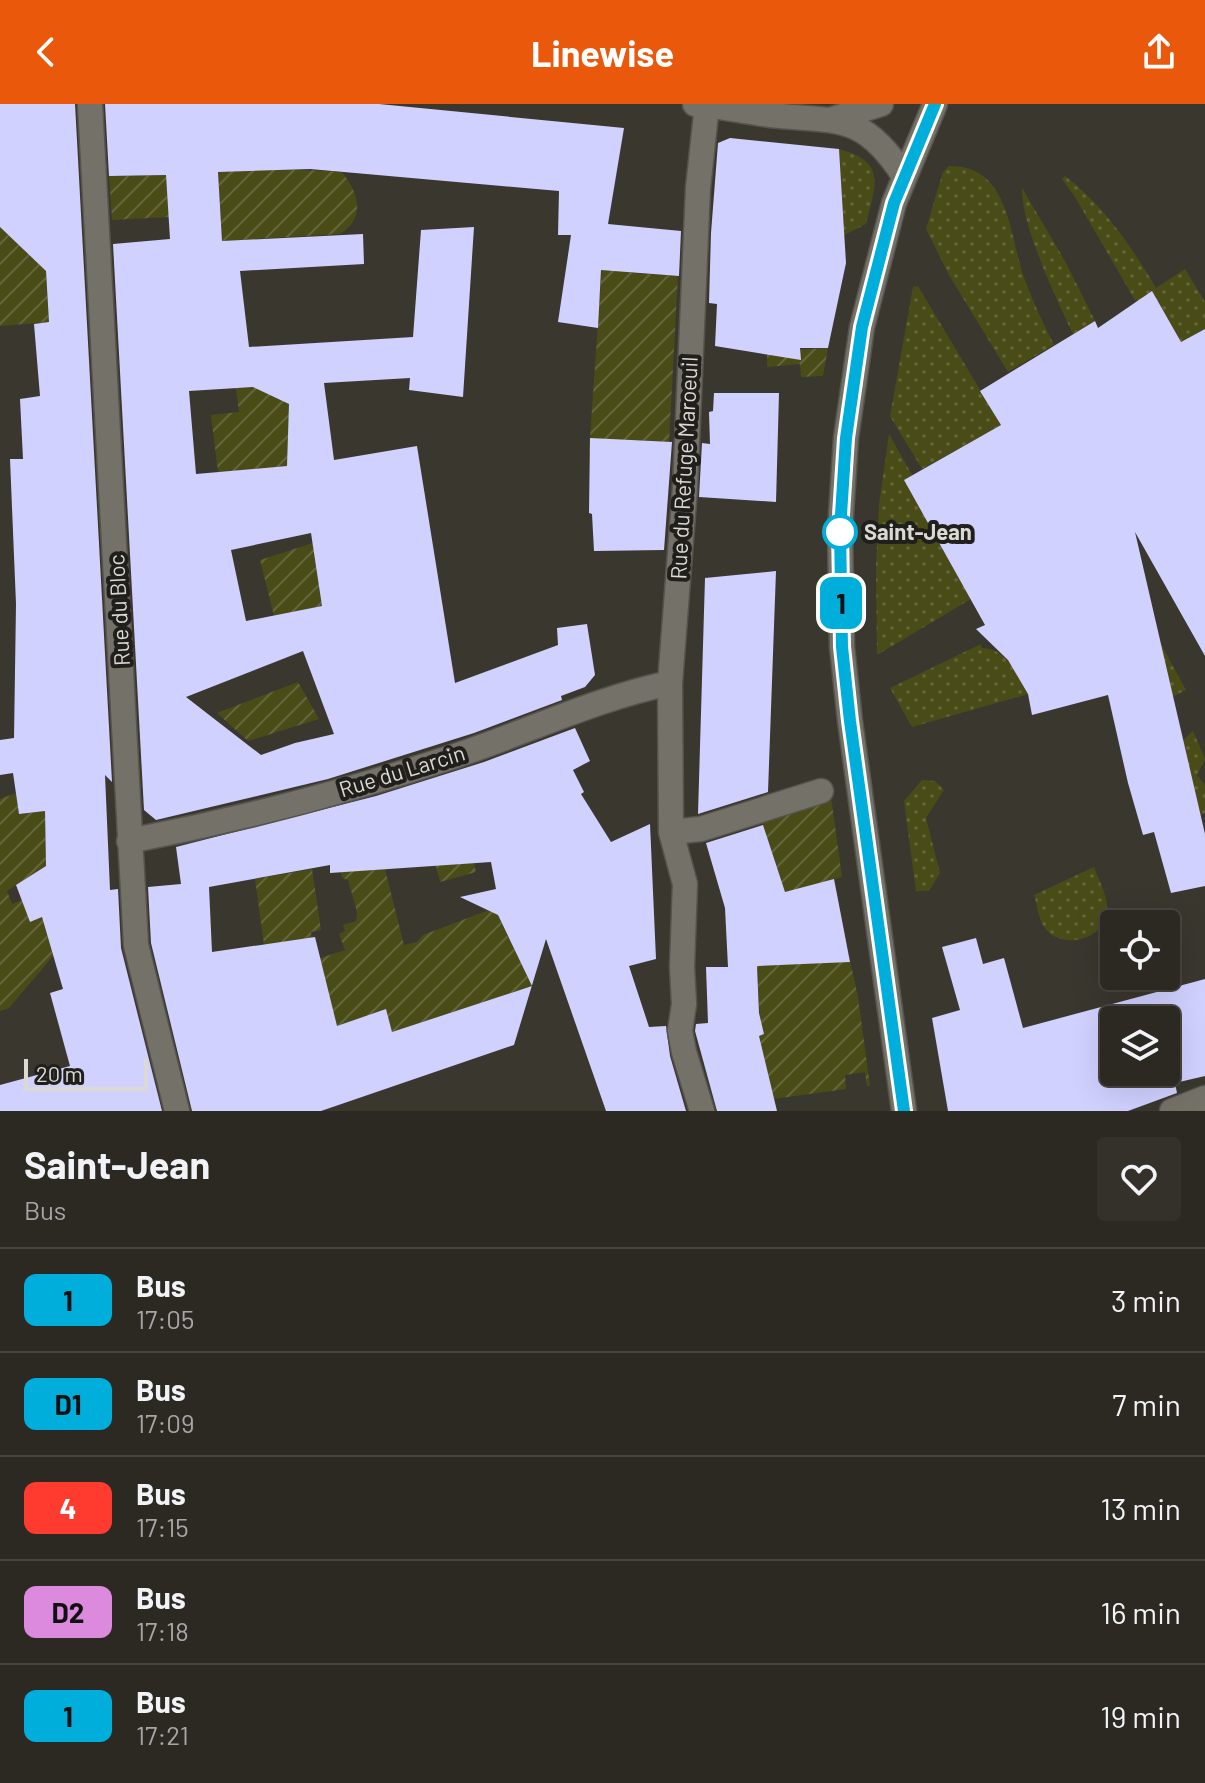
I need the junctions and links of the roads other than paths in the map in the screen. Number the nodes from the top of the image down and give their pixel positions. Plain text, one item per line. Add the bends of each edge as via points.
1 (90, 104) edge
2 (695, 104) edge
3 (708, 104) edge
4 (881, 104) edge
5 (935, 104) edge
6 (833, 119) junction
7 (904, 176) junction
8 (670, 683) junction
9 (821, 791) dead end
10 (671, 832) junction
11 (129, 841) junction
12 (1205, 1098) edge
13 (177, 1111) edge
14 (702, 1111) edge
15 (904, 1111) edge
16 (1172, 1111) edge

1 - 11 street, Rue du Bloc
2 - 3 street
3 - 6 street
3 - 8 street, Rue du Refuge Maroeuil via 698,188
4 - 6 street
5 - 7 street
6 - 7 street via 871,136
7 - 15 street via 862,327 840,530 842,647 850,721
8 - 10 street, Rue du Refuge Maroeuil
8 - 11 street, Rue du Larcin via 606,699 423,766 248,817
9 - 10 street via 701,829
10 - 14 street, Rue du Refuge Maroeuil via 685,884 680,1031
11 - 13 street, Rue du Bloc via 136,945
12 - 16 street

